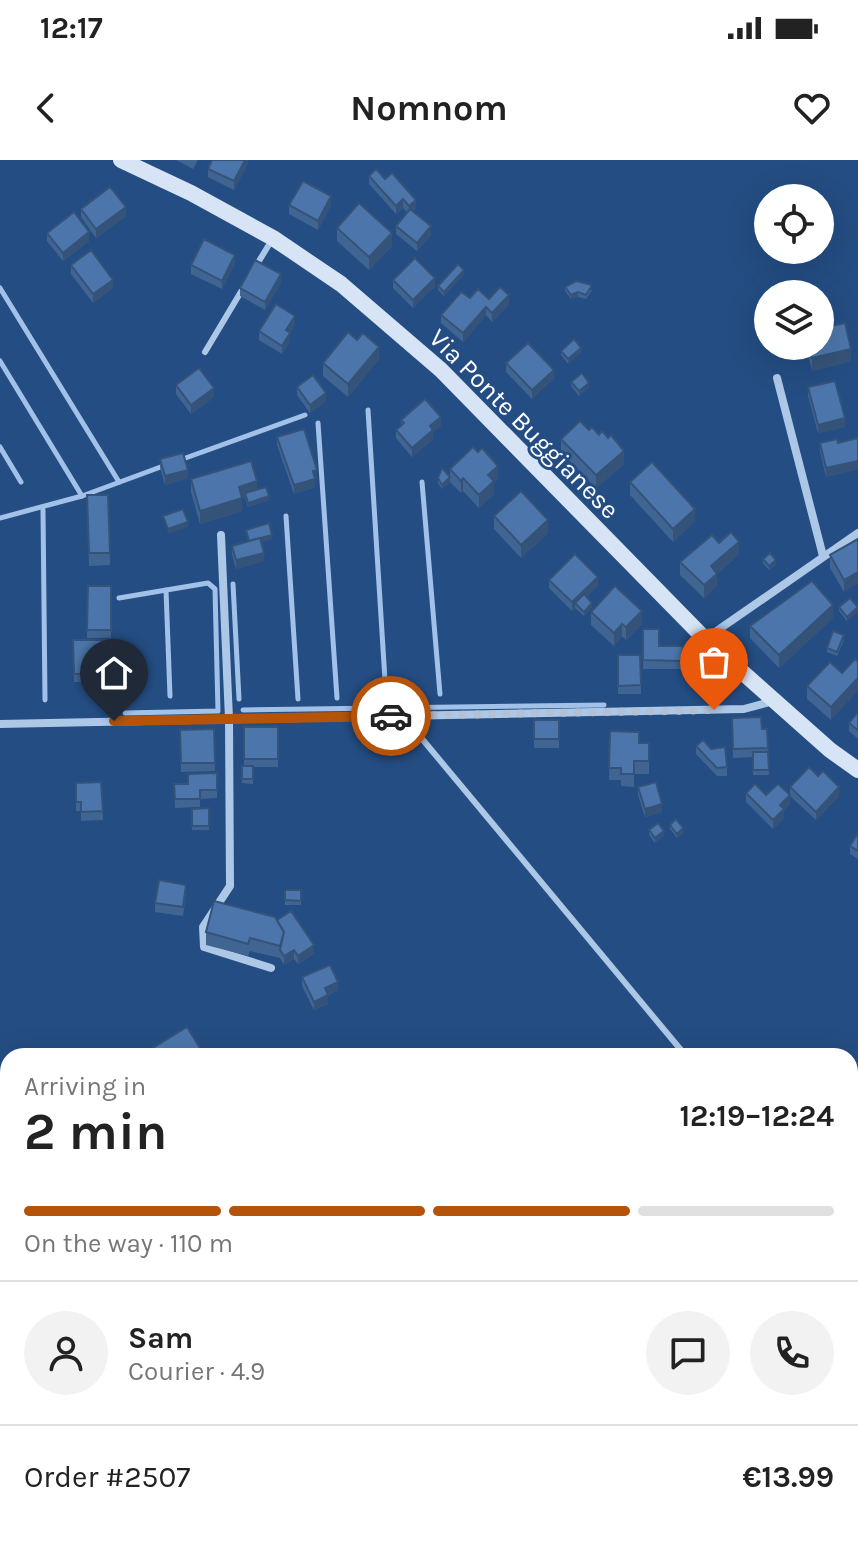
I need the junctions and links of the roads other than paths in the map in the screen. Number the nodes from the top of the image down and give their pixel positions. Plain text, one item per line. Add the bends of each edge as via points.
1 (121, 160) edge
2 (273, 238) junction
3 (205, 352) dead end
4 (777, 378) dead end
5 (858, 533) edge
6 (221, 535) dead end
7 (823, 556) junction
8 (705, 639) junction
9 (775, 701) junction
10 (415, 715) junction
11 (229, 719) junction
12 (0, 724) edge
13 (858, 770) edge
14 (271, 968) dead end
15 (679, 1048) edge

1 - 2 main road, Via Ponte Buggianese
2 - 3 lane
2 - 8 main road, Via Ponte Buggianese via 341,284 441,370
4 - 7 street
5 - 7 street
6 - 11 street
7 - 8 street
8 - 9 main road, Via Ponte Buggianese
9 - 10 street via 744,709
9 - 13 main road, Via Ponte Buggianese
10 - 11 street
10 - 15 lane via 418,734
11 - 12 street
11 - 14 street via 230,886 203,927 204,947

